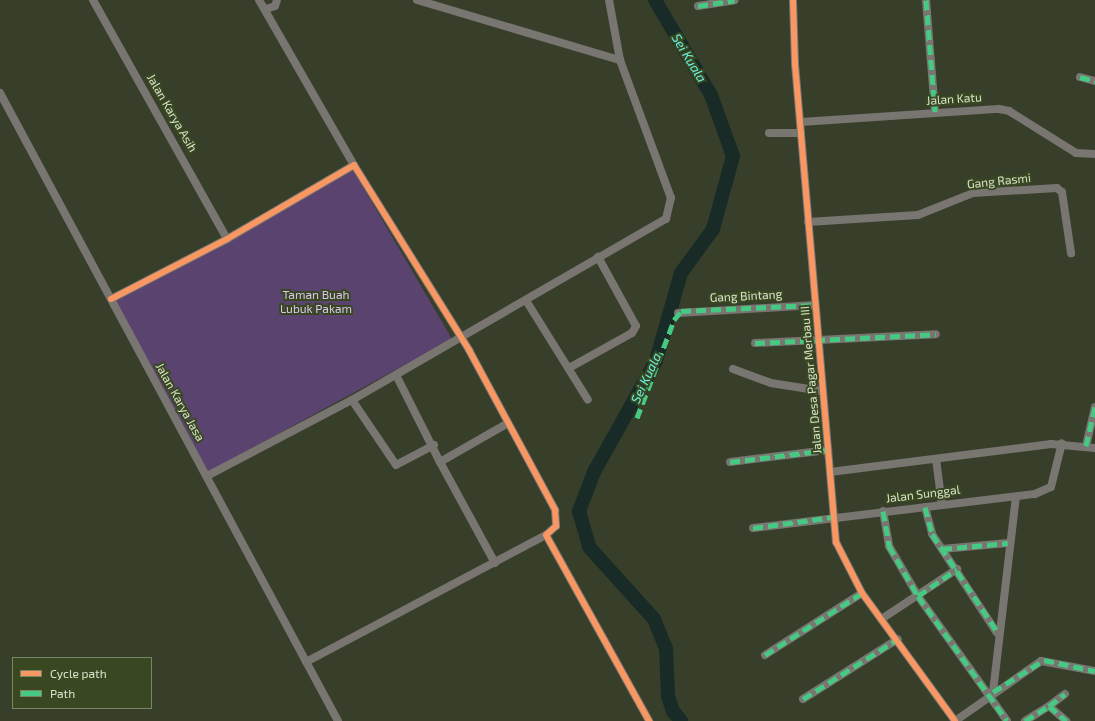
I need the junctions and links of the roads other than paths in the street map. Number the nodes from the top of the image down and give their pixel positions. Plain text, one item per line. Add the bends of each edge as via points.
1 (93, 0) edge
2 (259, 0) edge
3 (277, 0) edge
4 (417, 0) edge
5 (609, 0) edge
6 (735, 0) edge
7 (793, 0) edge
8 (926, 0) edge
9 (698, 6) dead end
10 (266, 9) junction
11 (620, 60) junction
12 (1080, 76) dead end
13 (1095, 81) edge
14 (0, 94) edge
15 (934, 112) junction
16 (801, 122) junction
17 (769, 133) dead end
18 (801, 133) junction
19 (1095, 154) edge
20 (354, 166) junction
21 (808, 222) junction
22 (227, 240) junction
23 (1071, 252) dead end
24 (598, 257) junction
25 (111, 299) junction
26 (527, 302) junction
27 (815, 305) junction
28 (678, 313) dead end
29 (936, 334) dead end
30 (459, 339) junction
31 (819, 342) junction
32 (755, 343) dead end
33 (569, 368) junction
34 (734, 369) dead end
35 (396, 375) junction
36 (821, 391) junction
37 (352, 400) junction
38 (588, 400) dead end
39 (1095, 407) edge
40 (508, 423) junction
41 (1062, 443) junction
42 (434, 445) junction
43 (1086, 446) junction
44 (1095, 448) edge
45 (828, 450) junction
46 (936, 459) junction
47 (440, 462) junction
48 (730, 462) dead end
49 (830, 472) junction
50 (206, 476) junction
51 (1016, 497) junction
52 (942, 505) junction
53 (925, 507) junction
54 (883, 511) junction
55 (834, 517) junction
56 (752, 528) dead end
57 (546, 535) junction
58 (1008, 543) junction
59 (942, 549) junction
60 (495, 563) junction
61 (956, 569) junction
62 (862, 593) junction
63 (918, 596) junction
64 (883, 618) junction
65 (998, 633) junction
66 (898, 639) junction
67 (765, 655) dead end
68 (306, 662) junction
69 (1095, 671) edge
70 (991, 694) junction
71 (1065, 694) dead end
72 (803, 699) dead end
73 (1049, 706) junction
74 (338, 721) edge
75 (649, 721) edge
76 (955, 721) edge
77 (1007, 721) edge
78 (1025, 721) edge
79 (1066, 721) edge

1 - 22 street, Jalan Karya Asih
2 - 10 street
3 - 10 street via 275,6
4 - 11 street
5 - 11 street
6 - 9 street
7 - 16 street, Jalan Desa Pagar Merbau III
8 - 15 street
10 - 20 street
11 - 24 street via 672,206 666,219
12 - 13 street
14 - 25 street, Jalan Karya Jasa
15 - 16 street, Jalan Katu
15 - 19 street, Jalan Katu via 1004,110 1076,153
16 - 18 street, Jalan Desa Pagar Merbau III
17 - 18 street
18 - 21 street, Jalan Desa Pagar Merbau III
20 - 22 street
20 - 30 street
21 - 23 street, Gang Rasmi via 918,214 973,193 1057,188 1062,192
21 - 27 street, Jalan Desa Pagar Merbau III
22 - 25 street
24 - 26 street
24 - 33 street via 636,326 632,333
25 - 50 street, Jalan Karya Jasa
26 - 30 street
26 - 33 street
27 - 28 street, Gang Bintang
27 - 31 street, Jalan Desa Pagar Merbau III
29 - 31 street
30 - 35 street
30 - 40 street via 469,350
31 - 32 street
31 - 36 street, Jalan Desa Pagar Merbau III
33 - 38 street
34 - 36 street via 777,384
35 - 37 street
35 - 42 street
36 - 45 street, Jalan Desa Pagar Merbau III
37 - 42 street via 396,465
37 - 50 street
39 - 43 street
40 - 47 street
40 - 57 street via 555,510 556,526
41 - 43 street
41 - 46 street
41 - 51 street, Jalan Sunggal via 1051,487
42 - 47 street
43 - 44 street
45 - 48 street
45 - 49 street, Jalan Desa Pagar Merbau III
46 - 49 street
46 - 52 street
47 - 60 street
49 - 55 street, Jalan Desa Pagar Merbau III
50 - 68 street, Jalan Karya Jasa
51 - 52 street, Jalan Sunggal
51 - 58 street
52 - 53 street, Jalan Sunggal
53 - 54 street, Jalan Sunggal
53 - 59 street via 929,529
54 - 55 street, Jalan Sunggal
54 - 63 street via 889,546
55 - 56 street, Jalan Sunggal
55 - 62 street, Jalan Desa Pagar Merbau III via 843,561
57 - 60 street
57 - 75 street
58 - 59 street
58 - 65 street
59 - 61 street
60 - 68 street
61 - 63 street
61 - 65 street
62 - 64 street, Jalan Desa Pagar Merbau III
62 - 67 street
63 - 64 street
63 - 70 street
64 - 66 street, Jalan Desa Pagar Merbau III
65 - 70 street
66 - 72 street
66 - 76 street, Jalan Desa Pagar Merbau III
68 - 74 street, Jalan Karya Jasa
69 - 70 street via 1044,660
70 - 76 street
70 - 77 street
71 - 73 street
73 - 78 street
73 - 79 street

